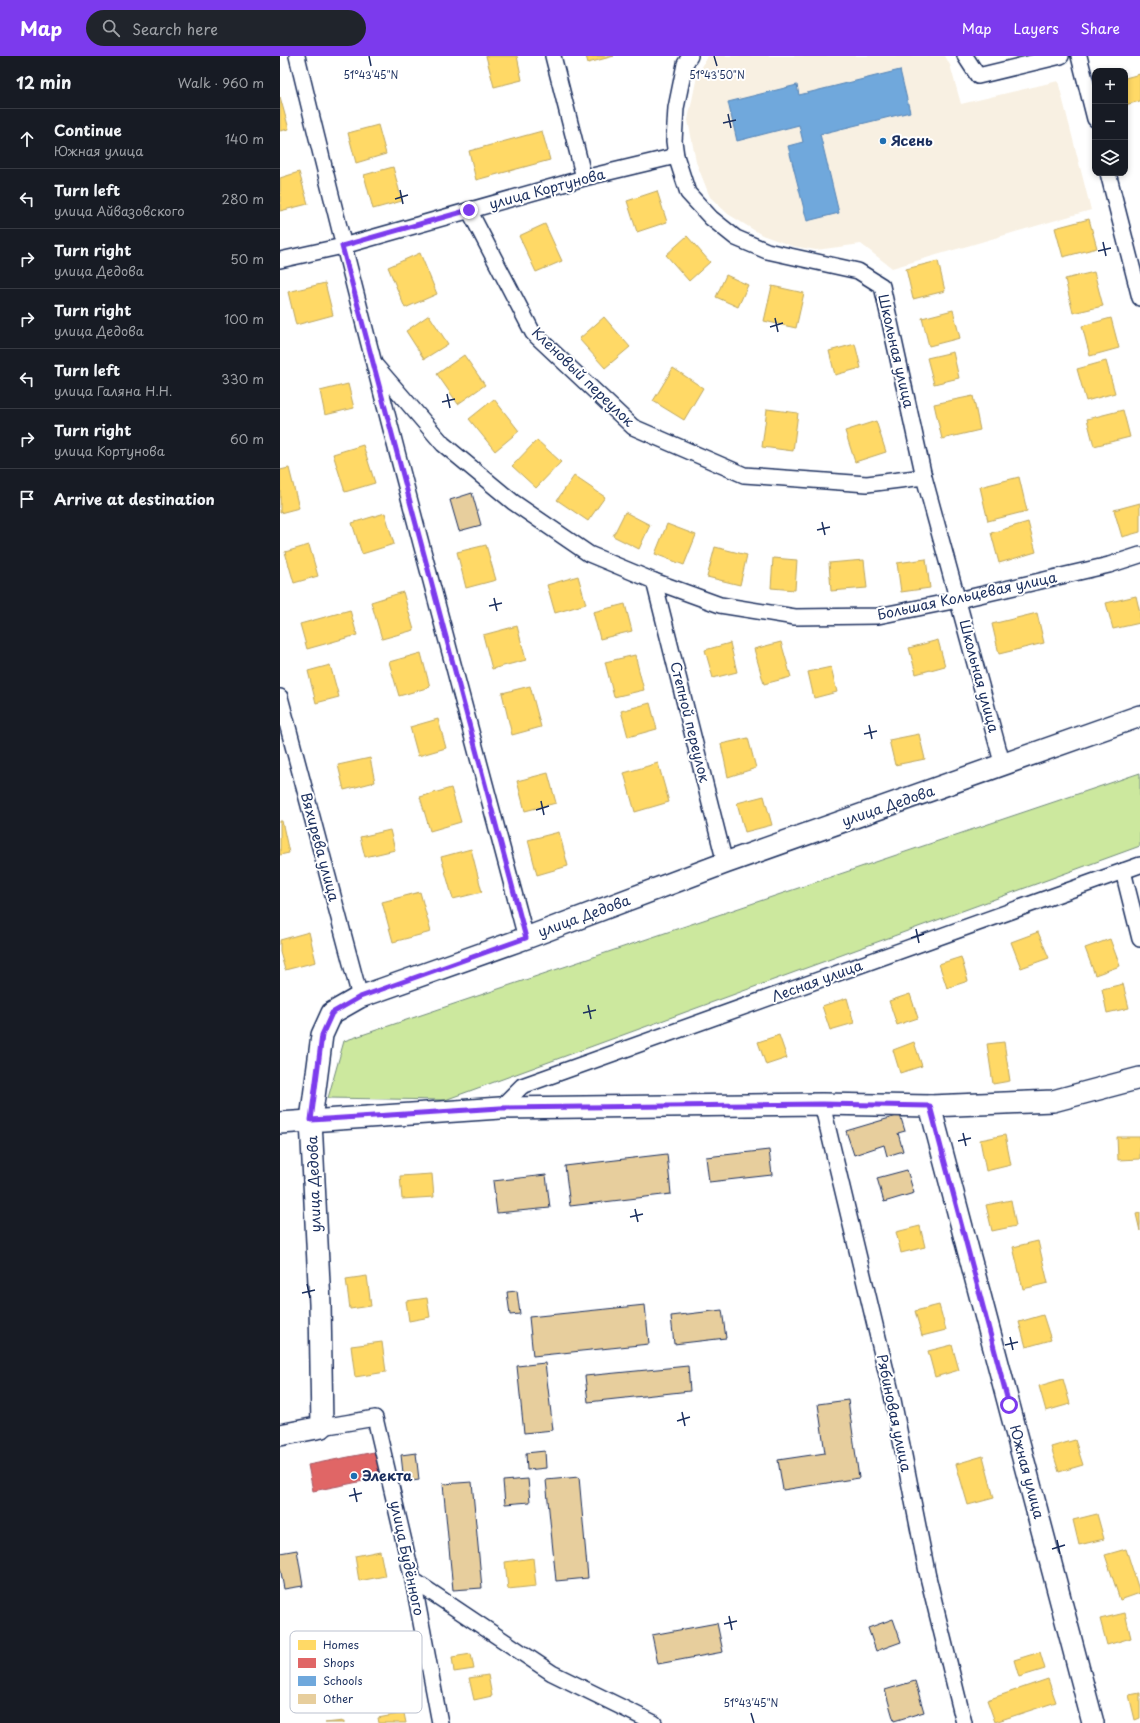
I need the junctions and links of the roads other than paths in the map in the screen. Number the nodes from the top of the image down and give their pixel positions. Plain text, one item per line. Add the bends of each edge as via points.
1 (297, 56) edge
2 (553, 56) edge
3 (690, 56) edge
4 (965, 56) edge
5 (1061, 56) edge
6 (1079, 56) edge
7 (1092, 107) edge
8 (676, 156) junction
9 (1109, 176) edge
10 (584, 178) junction
11 (469, 210) junction
12 (342, 246) junction
13 (280, 260) edge
14 (1137, 273) edge
15 (1140, 298) edge
16 (373, 362) junction
17 (924, 477) junction
18 (1140, 556) edge
19 (654, 581) junction
20 (958, 600) junction
21 (280, 697) edge
22 (1140, 716) edge
23 (1003, 766) junction
24 (725, 863) junction
25 (1140, 865) edge
26 (1123, 871) junction
27 (526, 938) junction
28 (1140, 939) edge
29 (360, 997) junction
30 (1140, 1078) edge
31 (822, 1104) junction
32 (930, 1106) junction
33 (500, 1108) junction
34 (311, 1120) junction
35 (280, 1123) edge
36 (322, 1427) junction
37 (280, 1435) edge
38 (413, 1580) junction
39 (440, 1723) edge
40 (654, 1723) edge
41 (964, 1723) edge
42 (1093, 1723) edge

1 - 12 street
2 - 10 street
3 - 8 street, Школьная улица via 685,64 676,108
4 - 5 street via 978,76
6 - 7 street
8 - 10 street, улица Кортунова
8 - 17 street, Школьная улица via 688,193 711,218 736,238 767,251 858,271 882,286
9 - 14 street
10 - 11 street, улица Кортунова
11 - 12 street, улица Кортунова
11 - 17 street, Кленовый переулок via 533,333 633,427 744,475 867,484
12 - 13 street, улица Кортунова
12 - 16 street
14 - 15 street
16 - 19 street, Большая Кольцевая улица via 443,444 513,502 589,554
16 - 27 street
17 - 20 street, Школьная улица
18 - 20 street, Большая Кольцевая улица
19 - 20 street, Большая Кольцевая улица via 720,605 795,618 878,616
19 - 24 street, Степной переулок
20 - 23 street, Школьная улица
21 - 29 street, Вяхирева улица
22 - 23 street, улица Дедова
23 - 24 street, улица Дедова
24 - 27 street, улица Дедова
25 - 26 street, Лесная улица
26 - 28 street
26 - 33 street, Лесная улица via 522,1086
27 - 29 street, улица Дедова
29 - 34 street, улица Дедова via 332,1013 322,1035
30 - 32 street via 1053,1101
31 - 32 street
31 - 33 street
31 - 41 street, Рябиновая улица via 893,1400 928,1577
32 - 42 street, Южная улица
33 - 34 street
34 - 35 street
34 - 36 street, улица Дедова via 320,1304
36 - 37 street
36 - 38 street, улица Будённого via 375,1418
38 - 39 street, улица Будённого
38 - 40 street via 552,1673

